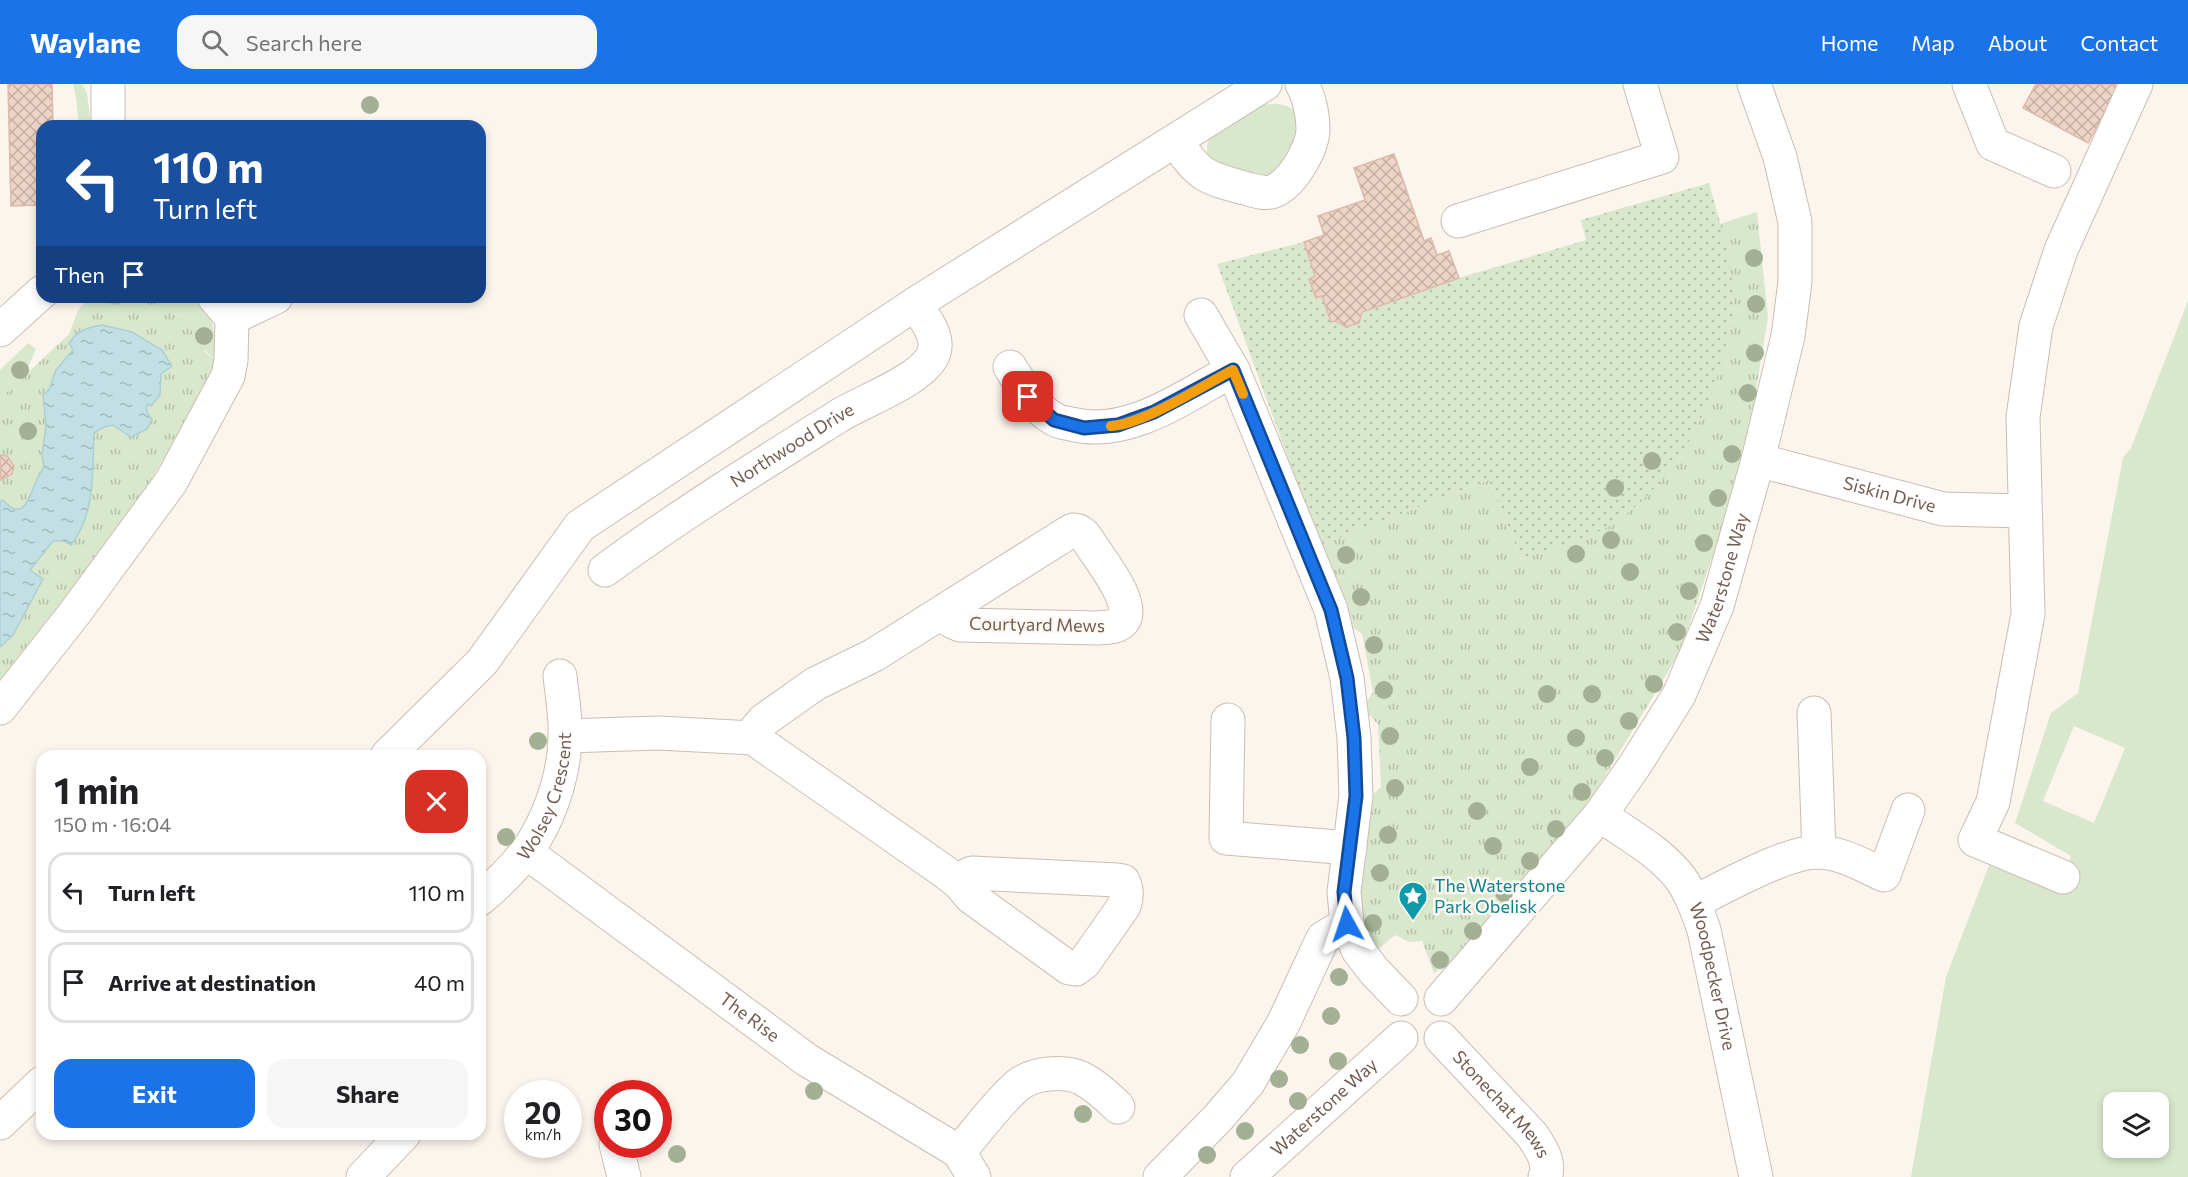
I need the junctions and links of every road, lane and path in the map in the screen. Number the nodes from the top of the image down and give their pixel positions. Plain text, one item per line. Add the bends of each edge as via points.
1 (1265, 84) edge
2 (1302, 84) edge
3 (1640, 84) edge
4 (1754, 84) edge
5 (1969, 84) edge
6 (2136, 84) edge
7 (1176, 140) junction
8 (2054, 171) dead end
9 (1458, 221) dead end
10 (36, 297) edge
11 (247, 303) edge
12 (915, 304) junction
13 (223, 308) edge
14 (1201, 315) dead end
15 (0, 330) edge
16 (1010, 367) dead end
17 (1233, 370) junction
18 (1758, 460) junction
19 (2025, 512) junction
20 (605, 570) dead end
21 (944, 611) junction
22 (560, 676) dead end
23 (0, 708) edge
24 (1814, 712) dead end
25 (1228, 720) dead end
26 (566, 736) junction
27 (753, 738) junction
28 (393, 750) edge
29 (1908, 810) dead end
30 (1600, 815) junction
31 (1350, 848) junction
32 (526, 852) junction
33 (1819, 852) junction
34 (2063, 877) dead end
35 (952, 878) junction
36 (486, 893) edge
37 (1694, 902) junction
38 (1347, 924) junction
39 (1401, 999) junction
40 (1441, 999) junction
41 (1401, 1038) junction
42 (1441, 1038) junction
43 (36, 1089) edge
44 (1119, 1107) dead end
45 (0, 1124) edge
46 (398, 1140) edge
47 (619, 1158) edge
48 (967, 1164) edge
49 (363, 1177) edge
50 (624, 1177) edge
51 (1160, 1177) edge
52 (1247, 1177) edge
53 (1545, 1177) edge
54 (1756, 1177) edge

1 - 7 street
2 - 7 street via 1309,103 1312,136 1292,178 1276,190 1256,191 1214,180 1192,165
3 - 9 street via 1662,157
4 - 18 street, Waterstone Way via 1780,157 1795,222 1795,282 1788,336
5 - 8 street via 1993,144
6 - 19 street via 2061,250 2036,326 2023,417
7 - 12 street
10 - 15 street
11 - 13 street
12 - 20 street, Northwood Drive via 936,345 921,369 828,423
12 - 28 street via 580,526 482,662
13 - 23 street via 232,354 228,376 171,482
14 - 17 street
16 - 17 street via 1028,397 1054,420 1084,428 1118,425 1154,412
17 - 31 street via 1331,610 1345,667 1356,796
18 - 19 street, Siskin Drive via 1943,509
18 - 30 street, Waterstone Way via 1717,606 1679,695
19 - 34 street via 2028,614 1993,802 1975,840
21 - 21 street, Courtyard Mews via 1078,530 1120,591 1126,611 1118,624 1098,628 960,625
21 - 27 street, Courtyard Mews via 865,660 815,684 764,720
22 - 26 street, Wolsey Crescent
24 - 33 street
25 - 31 street via 1226,838
26 - 27 street via 636,733
26 - 32 street, Wolsey Crescent via 554,797
27 - 35 street
29 - 33 street via 1884,875
30 - 37 street, Woodpecker Drive via 1663,860
30 - 40 street, Waterstone Way
31 - 38 street via 1344,892
32 - 36 street, Wolsey Crescent
32 - 48 street, The Rise via 807,1060
33 - 37 street via 1790,857
35 - 35 street via 977,873 1117,880 1123,881 1126,898 1084,963 1073,969 971,897
37 - 54 street, Woodpecker Drive via 1704,930
38 - 39 street via 1358,950
38 - 51 street via 1323,938 1284,1022 1248,1083
39 - 40 street via 1408,993 1426,990
39 - 41 street via 1393,1023
40 - 42 street via 1449,1014 1447,1031
41 - 42 street via 1416,1047 1434,1044
41 - 52 street, Waterstone Way
42 - 53 street, Stonechat Mews via 1532,1135 1544,1153
43 - 45 street
44 - 48 street via 1079,1077 1037,1077 1017,1087
46 - 49 street
47 - 50 street

